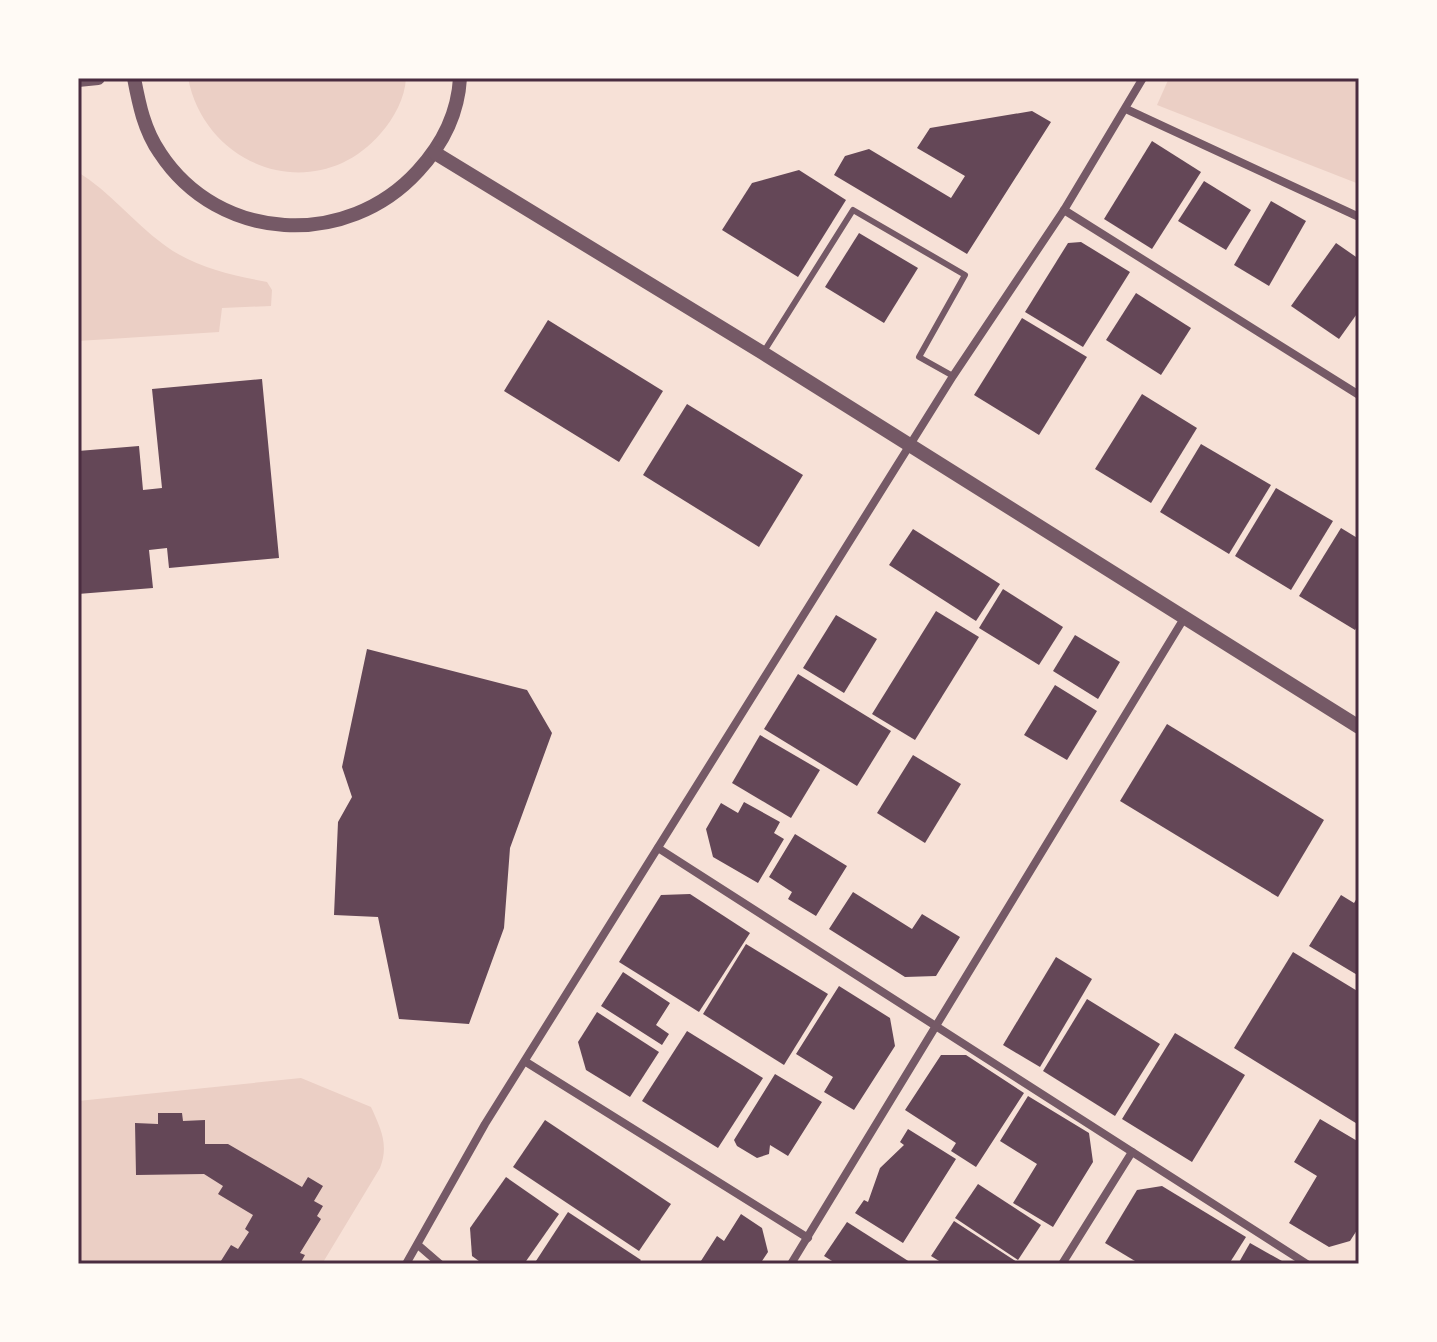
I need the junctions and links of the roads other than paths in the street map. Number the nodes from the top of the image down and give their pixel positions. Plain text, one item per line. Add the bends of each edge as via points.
1 (98, 78) edge
2 (134, 78) edge
3 (460, 78) edge
4 (1143, 78) edge
5 (78, 80) edge
6 (1126, 109) junction
7 (435, 153) junction
8 (1064, 210) junction
9 (1359, 217) edge
10 (763, 353) junction
11 (953, 376) junction
12 (1359, 395) edge
13 (911, 445) junction
14 (1183, 620) junction
15 (1359, 727) edge
16 (658, 848) junction
17 (938, 1027) junction
18 (526, 1062) junction
19 (1132, 1152) junction
20 (808, 1238) junction
21 (418, 1245) junction
22 (406, 1264) edge
23 (440, 1264) edge
24 (791, 1264) edge
25 (1062, 1264) edge
26 (1307, 1264) edge

1 - 5 street
2 - 7 street via 141,115 159,152 185,184 219,208 257,223 298,228 351,219 399,193
3 - 7 street via 450,123
4 - 6 street
6 - 8 street
6 - 9 street
7 - 10 street
8 - 11 street
8 - 12 street
10 - 11 lane via 853,210 965,275 919,357
10 - 13 street
11 - 13 street
13 - 14 street
13 - 16 street
14 - 15 street
14 - 17 street
16 - 17 street
16 - 18 street
17 - 19 street
17 - 20 street
18 - 20 street
18 - 21 street
19 - 25 street
19 - 26 street
20 - 24 street
21 - 22 street
21 - 23 street

